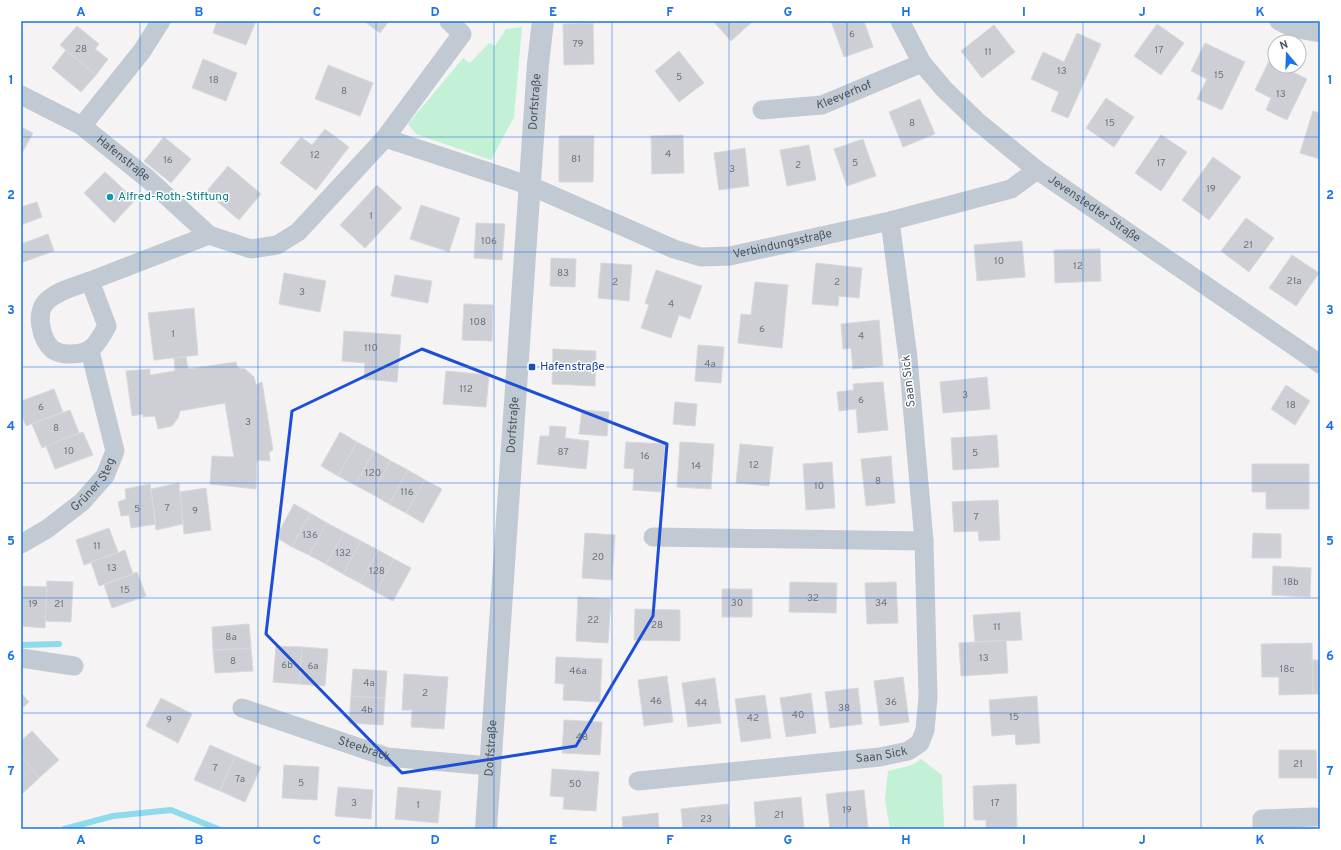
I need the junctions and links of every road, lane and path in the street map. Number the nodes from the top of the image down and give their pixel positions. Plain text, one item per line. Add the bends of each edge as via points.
1 (161, 21) edge
2 (543, 21) edge
3 (900, 21) edge
4 (1279, 21) edge
5 (461, 25) edge
6 (1320, 33) edge
7 (922, 63) junction
8 (21, 95) edge
9 (762, 110) dead end
10 (82, 126) junction
11 (384, 138) junction
12 (1037, 170) junction
13 (531, 186) junction
14 (890, 221) junction
15 (209, 236) junction
16 (90, 281) junction
17 (90, 351) junction
18 (1320, 364) edge
19 (653, 537) dead end
20 (924, 541) junction
21 (21, 544) edge
22 (21, 658) edge
23 (74, 666) dead end
24 (242, 708) dead end
25 (490, 766) junction
26 (638, 781) dead end
27 (1315, 817) dead end
28 (486, 829) edge
29 (1262, 829) edge

1 - 10 street via 142,51
2 - 13 street, Dorfstraße
3 - 7 street, Jevenstedter Straße
4 - 6 street via 1293,28
5 - 11 street, Hafenstraße
7 - 9 street, Kleeverhof via 822,105
7 - 12 street, Jevenstedter Straße via 978,122
8 - 10 street, Hafenstraße
10 - 15 street, Hafenstraße via 148,179
11 - 13 street
11 - 15 street, Hafenstraße via 298,232 277,245 251,249
12 - 14 street, Verbindungsstraße via 1011,189
12 - 18 street, Jevenstedter Straße
13 - 14 street, Verbindungsstraße via 674,249 701,258 730,256
13 - 25 street, Dorfstraße
14 - 20 street, Saan Sick via 908,358
15 - 16 street
16 - 17 street via 107,326 100,340
16 - 17 street via 71,287 47,301 41,310 40,322 44,336 53,350 65,354
17 - 21 street, Grüner Steg via 115,451 106,476 82,502 47,529
19 - 20 street
20 - 26 street, Saan Sick via 928,697 925,730 920,743 908,751 880,757
22 - 23 street
24 - 25 street, Steebrack via 387,757
25 - 28 street, Dorfstraße
27 - 29 street via 1262,819

